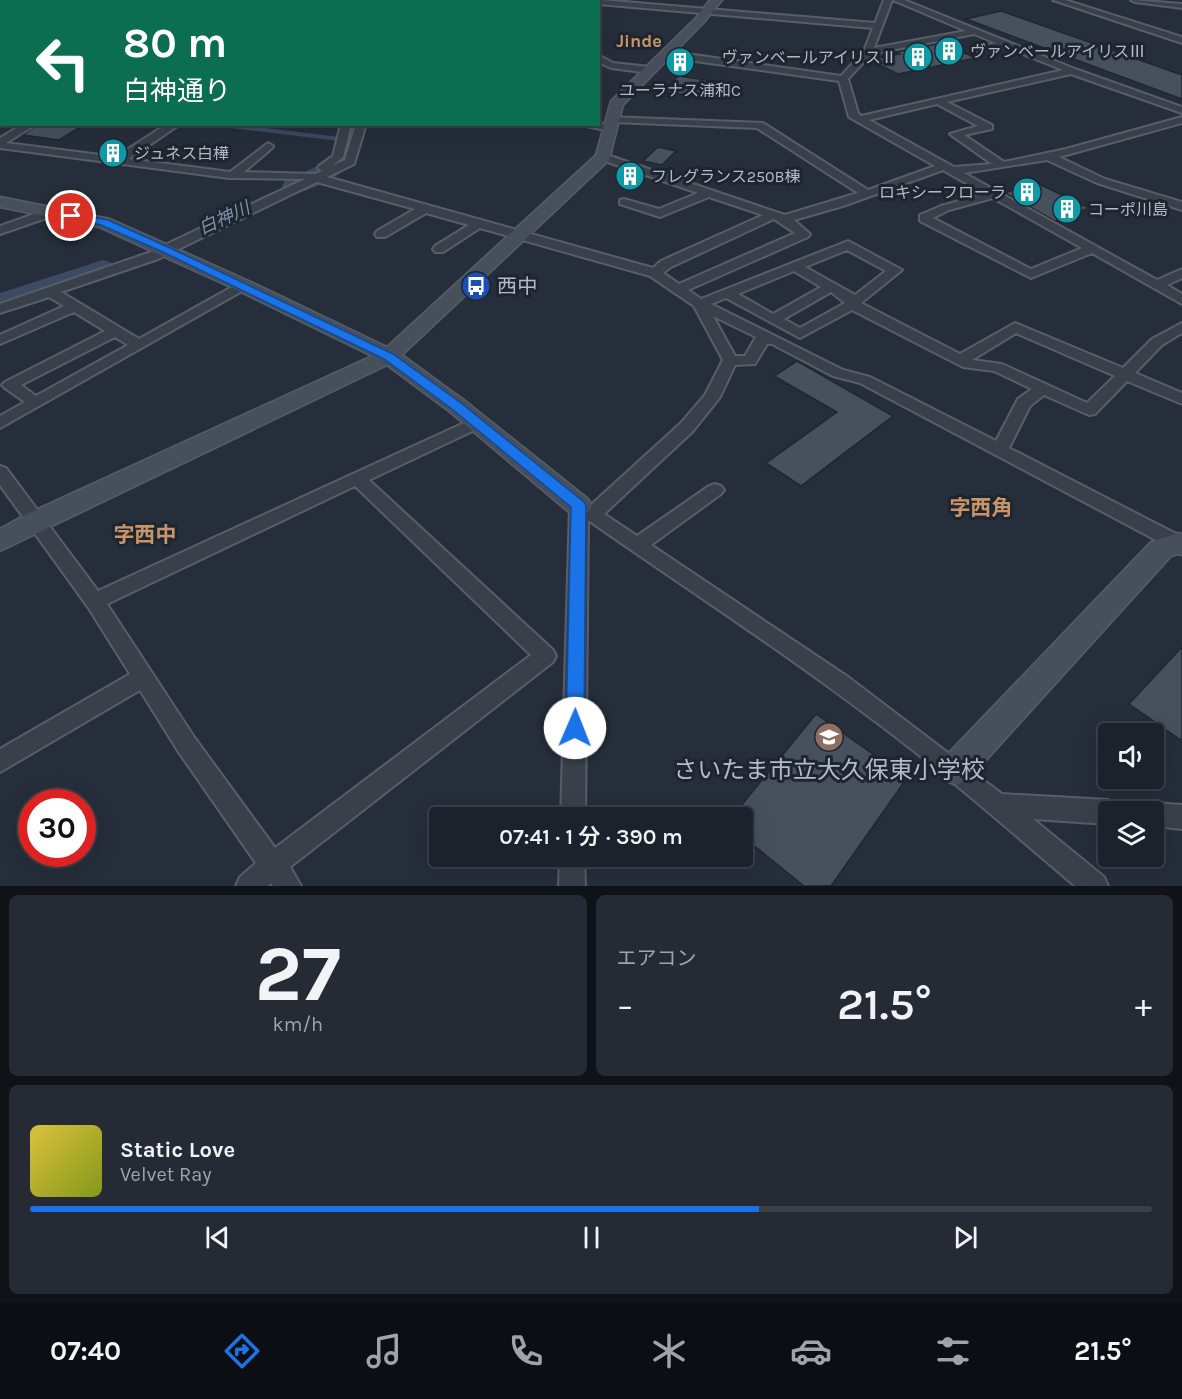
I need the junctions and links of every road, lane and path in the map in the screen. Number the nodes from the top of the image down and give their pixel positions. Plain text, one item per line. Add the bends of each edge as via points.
1 (888, 0) edge
2 (897, 0) edge
3 (1057, 0) edge
4 (1135, 0) edge
5 (600, 2) edge
6 (712, 6) edge
7 (1182, 6) edge
8 (877, 26) junction
9 (975, 31) junction
10 (1182, 40) edge
11 (1005, 44) junction
12 (980, 49) dead end
13 (868, 52) junction
14 (666, 54) junction
15 (600, 59) edge
16 (650, 70) junction
17 (1072, 71) junction
18 (843, 79) junction
19 (938, 101) junction
20 (1182, 110) edge
21 (860, 119) junction
22 (1182, 120) edge
23 (600, 123) edge
24 (612, 123) junction
25 (28, 126) edge
26 (172, 126) edge
27 (345, 126) edge
28 (360, 126) edge
29 (0, 144) edge
30 (268, 146) dead end
31 (603, 157) junction
32 (1050, 157) junction
33 (119, 160) junction
34 (1001, 165) junction
35 (946, 169) junction
36 (233, 175) junction
37 (313, 177) junction
38 (710, 192) junction
39 (867, 194) junction
40 (993, 195) junction
41 (0, 202) edge
42 (624, 202) dead end
43 (1182, 206) edge
44 (424, 208) junction
45 (51, 212) junction
46 (779, 217) junction
47 (478, 224) junction
48 (0, 230) edge
49 (381, 234) dead end
50 (518, 235) junction
51 (161, 247) junction
52 (1093, 248) junction
53 (439, 249) dead end
54 (796, 267) junction
55 (655, 273) junction
56 (1182, 273) edge
57 (1157, 285) junction
58 (244, 286) junction
59 (831, 287) junction
60 (678, 289) junction
61 (49, 291) junction
62 (728, 294) junction
63 (0, 299) edge
64 (1182, 300) edge
65 (700, 304) junction
66 (852, 304) junction
67 (74, 307) junction
68 (0, 309) edge
69 (774, 319) junction
70 (1182, 327) edge
71 (115, 331) junction
72 (0, 340) edge
73 (775, 340) junction
74 (138, 345) junction
75 (389, 357) junction
76 (730, 360) junction
77 (961, 360) junction
78 (1124, 373) junction
79 (1043, 388) junction
80 (1182, 399) edge
81 (36, 403) junction
82 (477, 422) junction
83 (0, 423) edge
84 (999, 450) junction
85 (0, 472) edge
86 (357, 478) junction
87 (715, 490) dead end
88 (585, 510) junction
89 (36, 521) junction
90 (0, 541) edge
91 (1180, 544) edge
92 (637, 545) junction
93 (95, 601) junction
94 (144, 677) junction
95 (0, 761) edge
96 (956, 769) junction
97 (999, 805) junction
98 (573, 807) edge
99 (1098, 811) edge
100 (1164, 815) edge
101 (1182, 817) edge
102 (273, 865) junction
103 (572, 867) edge
104 (249, 886) edge
105 (288, 886) edge
106 (572, 886) edge
107 (1095, 886) edge

1 - 8 street
2 - 9 street
3 - 10 street
4 - 7 street
5 - 6 street
6 - 8 street
6 - 14 street
8 - 13 street
9 - 11 street
9 - 13 street
11 - 12 street
11 - 17 street
13 - 18 street
14 - 16 street
14 - 18 street
15 - 16 street via 611,65
16 - 24 street via 616,104
17 - 19 street
17 - 20 street
18 - 21 street via 853,115
19 - 21 street
19 - 34 street via 988,127 955,134
21 - 35 street
22 - 32 street
23 - 24 street
24 - 31 street
24 - 39 street via 759,125
25 - 29 street
26 - 33 street
27 - 37 street via 338,157
28 - 37 street via 350,162
29 - 33 street
30 - 36 street
31 - 38 street
31 - 50 street
32 - 34 street
32 - 43 street via 1101,181
33 - 36 street
34 - 35 street
35 - 39 street
35 - 40 street
36 - 37 street
37 - 44 street
37 - 51 street
38 - 42 street via 660,213
38 - 46 street
39 - 46 street
40 - 52 street
40 - 52 street via 924,218 1031,274
41 - 45 street
44 - 47 street
44 - 49 street
45 - 48 street
45 - 51 street via 104,223
46 - 55 street via 666,264
46 - 60 street via 804,234
47 - 50 street
47 - 53 street
50 - 55 street
50 - 75 street
51 - 58 street
51 - 61 street
51 - 63 street
52 - 57 street
54 - 59 street
54 - 62 street
54 - 66 street via 848,245 895,270
55 - 60 street
56 - 57 street
57 - 64 street
58 - 74 street
58 - 75 street
59 - 66 street via 849,297
59 - 69 street
60 - 65 street
61 - 67 street
61 - 68 street
62 - 65 street
62 - 69 street
65 - 73 street
65 - 76 street
66 - 69 street via 800,334
66 - 77 street
67 - 71 street
67 - 72 street
70 - 78 street via 1157,342
71 - 74 street
71 - 81 street via 10,385
73 - 76 street via 762,339 750,361
73 - 84 street via 838,373 865,380
74 - 81 street
75 - 82 street
75 - 89 street
76 - 88 street via 712,397 687,427
77 - 78 street via 1015,327
77 - 79 street via 997,367
78 - 79 street via 1089,410
78 - 80 street
79 - 84 street via 1024,403
81 - 83 street
82 - 86 street
82 - 88 street
84 - 91 street
85 - 89 street
86 - 93 street
86 - 102 street via 546,656
87 - 92 street
88 - 92 street
88 - 98 street
89 - 90 street
89 - 93 street
91 - 96 street via 1161,549
92 - 96 street via 741,613
93 - 94 street
94 - 95 street
94 - 102 street via 186,744
96 - 97 street
97 - 99 street
97 - 107 street
100 - 101 street
102 - 104 street
102 - 105 street
103 - 106 street

